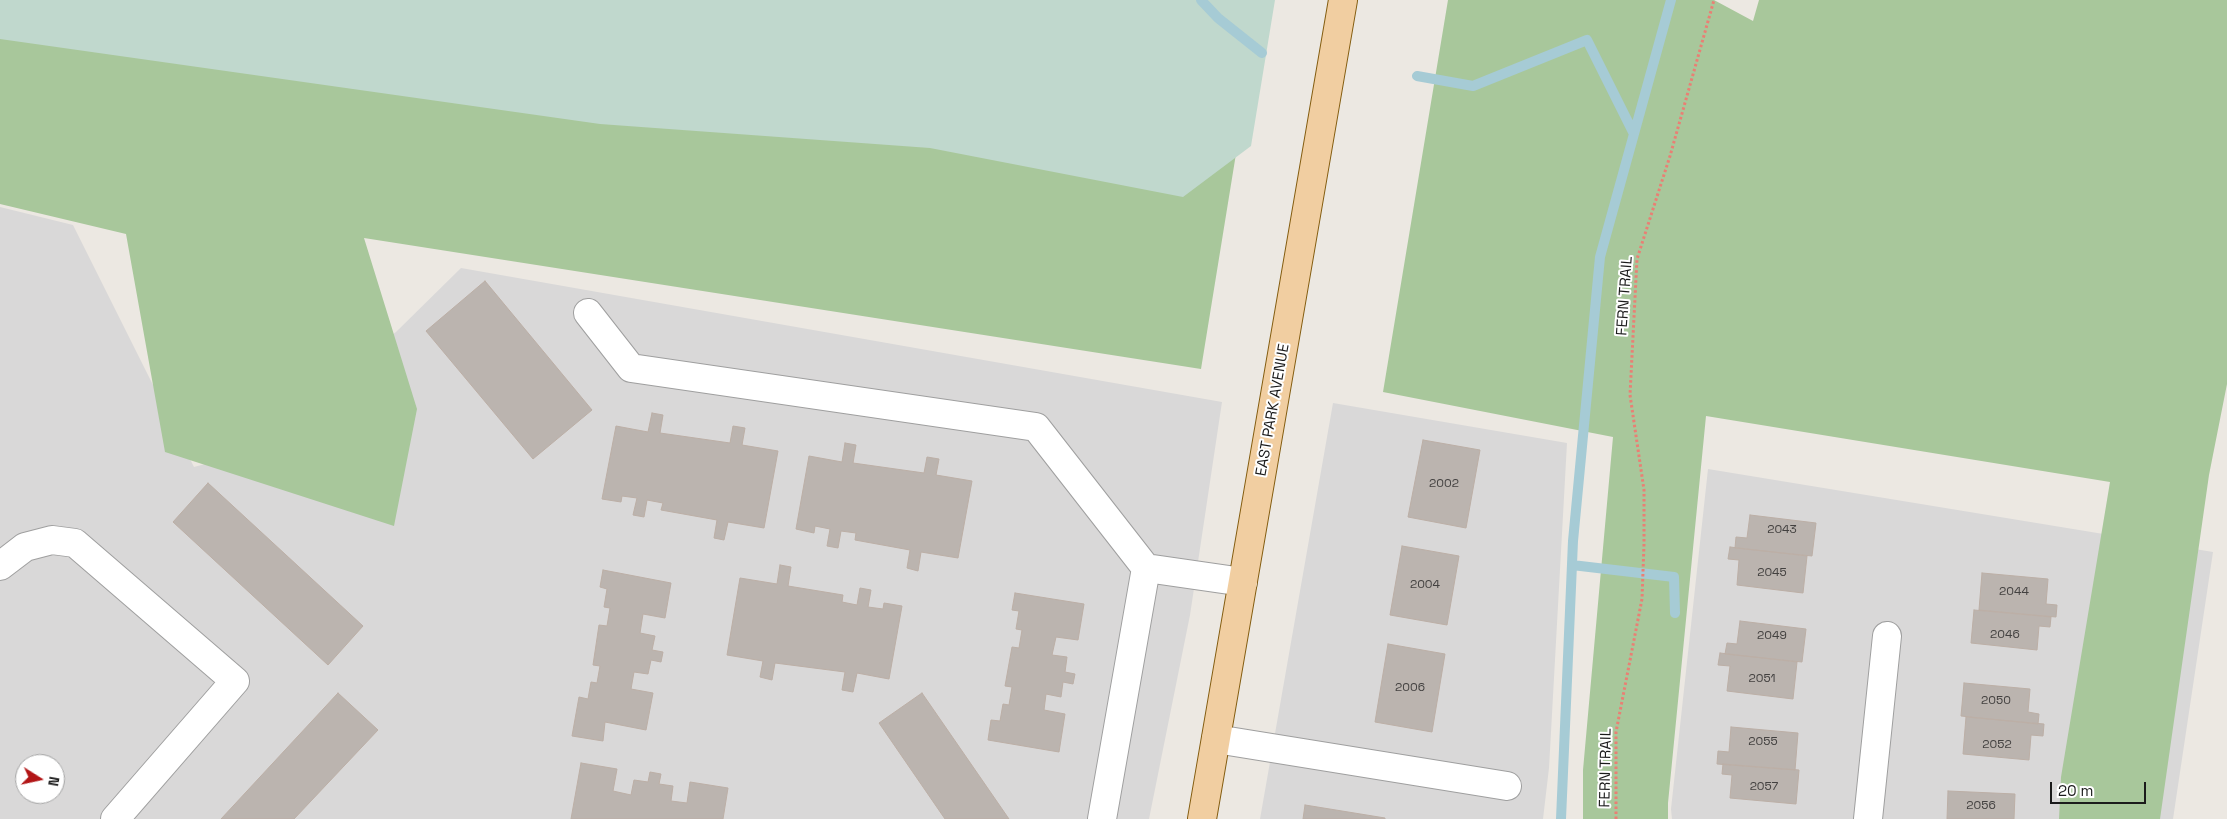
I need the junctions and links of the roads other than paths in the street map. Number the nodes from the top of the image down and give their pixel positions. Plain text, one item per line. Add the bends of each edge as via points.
1 (1343, 0) edge
2 (588, 313) dead end
3 (0, 566) edge
4 (1146, 568) junction
5 (1243, 582) junction
6 (1887, 636) dead end
7 (1216, 739) junction
8 (1507, 786) dead end
9 (115, 819) edge
10 (1102, 819) edge
11 (1202, 819) edge
12 (1868, 819) edge

1 - 5 main road, EAST PARK AVENUE
2 - 4 street via 631,368 1036,427
3 - 9 street via 25,547 52,540 75,543 236,681
4 - 5 street
4 - 10 street
5 - 7 main road, EAST PARK AVENUE
6 - 12 street
7 - 8 street
7 - 11 main road, EAST PARK AVENUE

